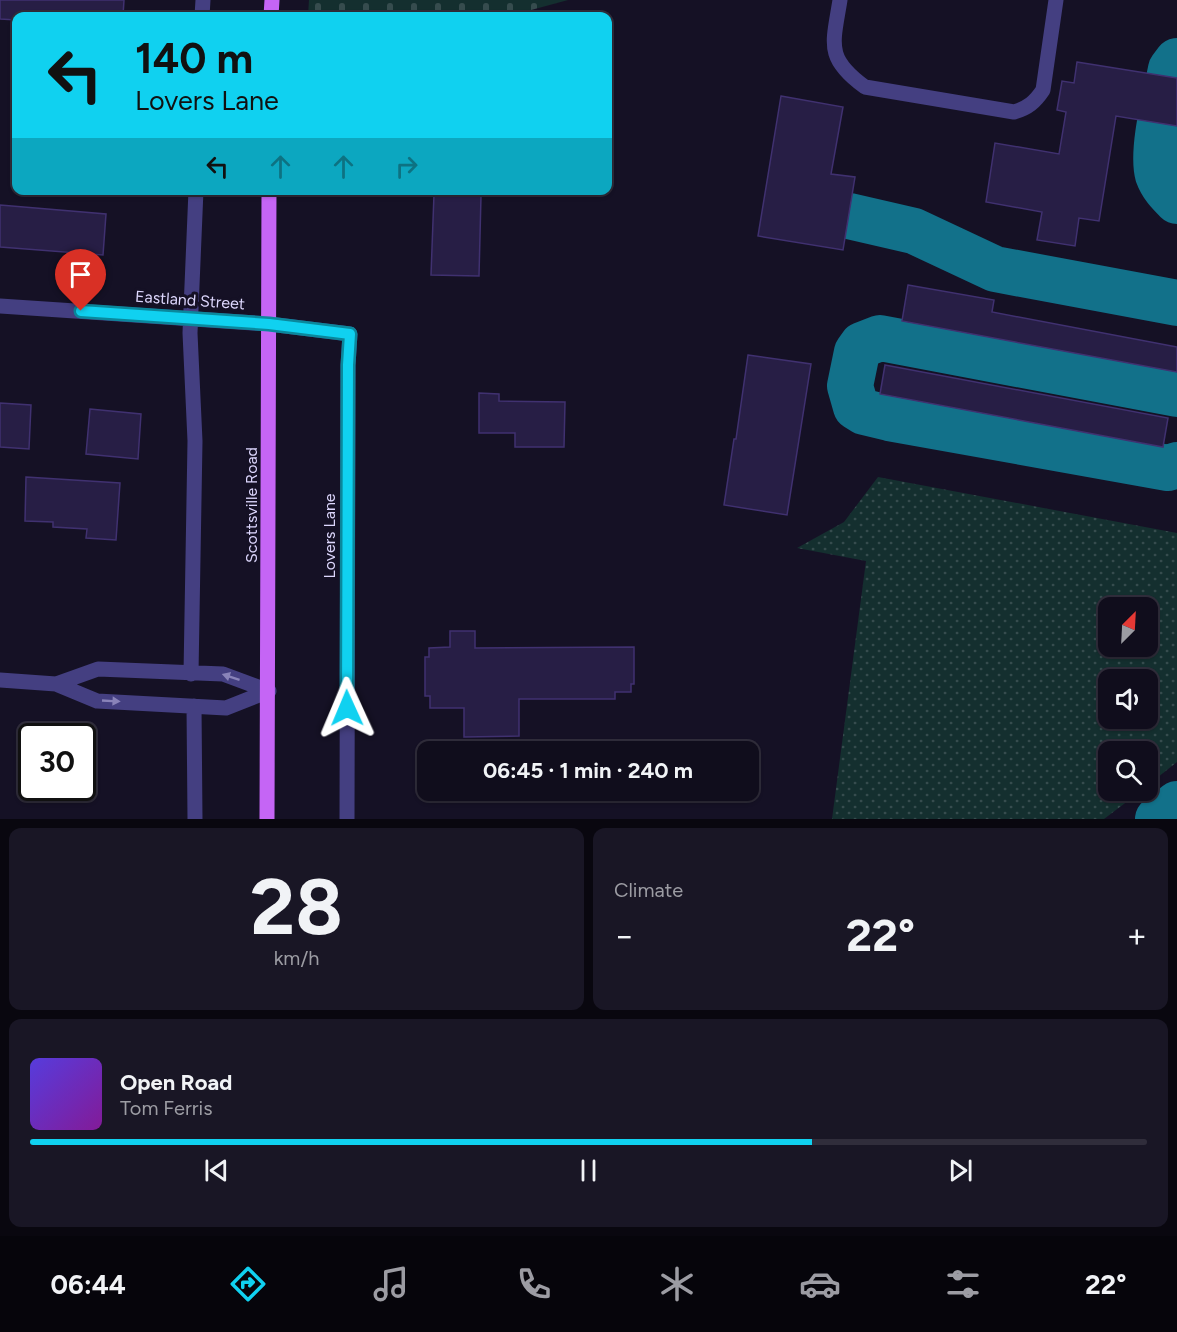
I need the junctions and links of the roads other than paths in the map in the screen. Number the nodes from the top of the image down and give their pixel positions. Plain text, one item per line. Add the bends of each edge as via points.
1 (840, 0) edge
2 (1056, 0) edge
3 (196, 195) edge
4 (269, 195) edge
5 (0, 306) edge
6 (191, 318) junction
7 (269, 324) junction
8 (191, 674) junction
9 (0, 680) edge
10 (56, 684) junction
11 (269, 691) junction
12 (194, 706) junction
13 (195, 819) edge
14 (267, 819) edge
15 (347, 819) edge

1 - 2 street via 834,40 838,61 865,87 1014,112 1027,108 1042,90
3 - 6 street
4 - 7 main road, Scottsville Road
5 - 6 street, Eastland Street
6 - 7 street, Eastland Street
6 - 8 street via 195,441
7 - 11 main road, Scottsville Road
7 - 15 street, Lovers Lane via 350,334
8 - 10 street via 98,669
11 -> 8 street via 223,674
9 - 10 street
10 -> 12 street via 97,700
11 - 12 street via 226,708
11 - 14 main road, Scottsville Road
12 - 13 street

